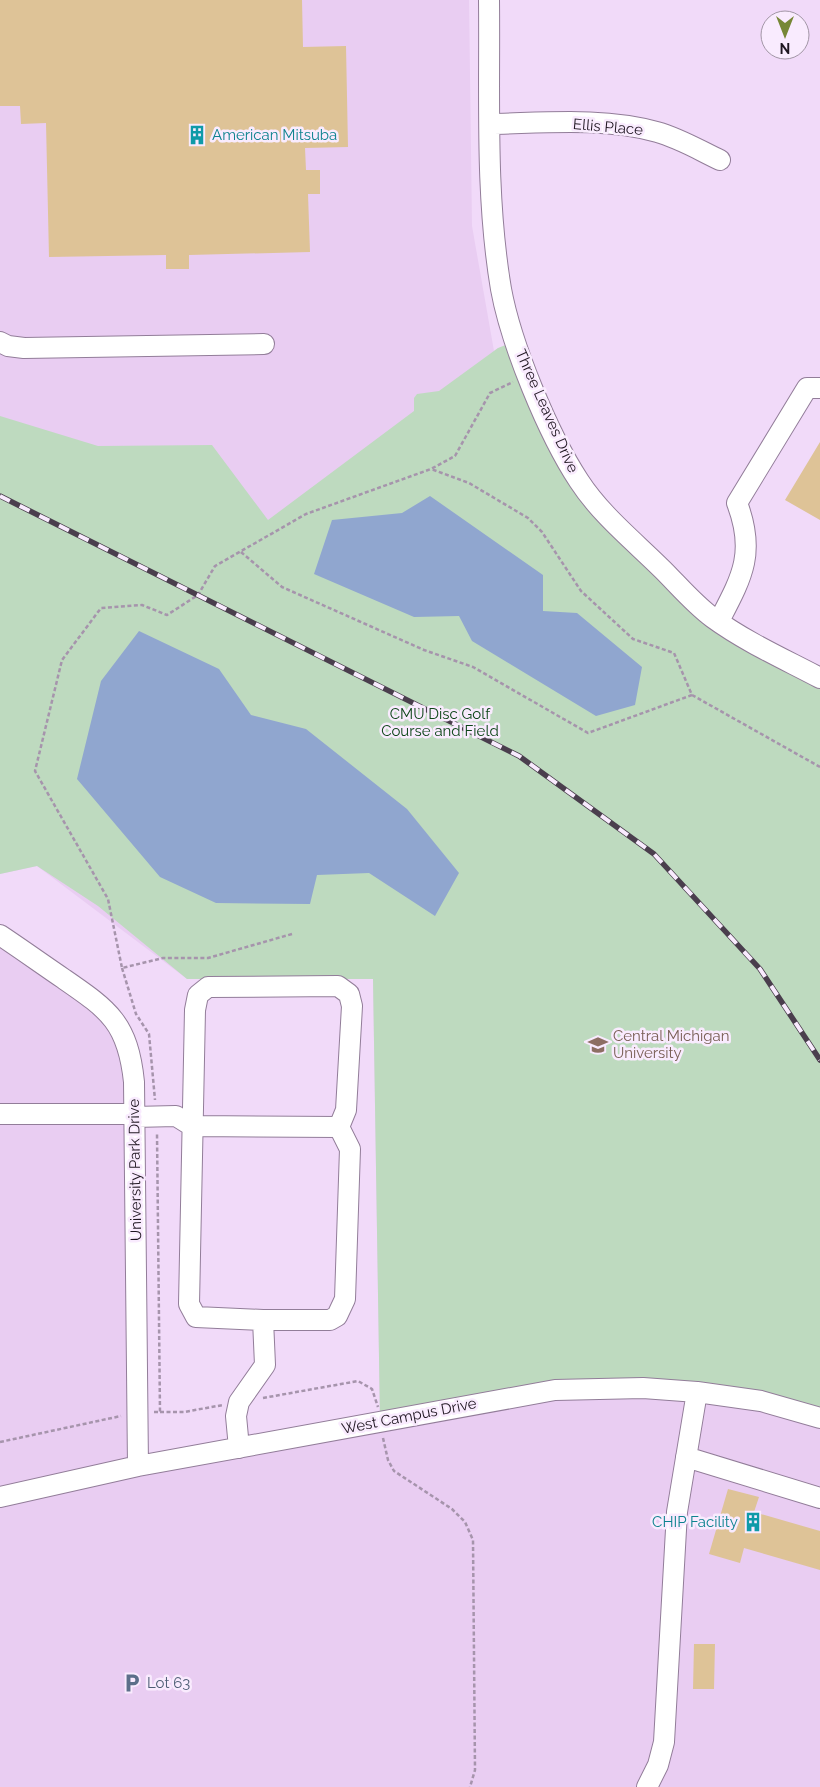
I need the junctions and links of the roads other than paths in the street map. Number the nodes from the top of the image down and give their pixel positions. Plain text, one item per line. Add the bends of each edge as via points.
1 (489, 0) edge
2 (490, 124) junction
3 (720, 160) dead end
4 (0, 342) edge
5 (264, 344) dead end
6 (820, 388) edge
7 (718, 621) junction
8 (820, 678) edge
9 (0, 935) edge
10 (0, 1114) edge
11 (134, 1115) junction
12 (192, 1126) junction
13 (339, 1127) junction
14 (263, 1320) junction
15 (697, 1392) junction
16 (820, 1418) edge
17 (239, 1448) junction
18 (686, 1457) junction
19 (138, 1466) junction
20 (0, 1497) edge
21 (820, 1498) edge
22 (647, 1787) edge

1 - 2 street, Three Leaves Drive
2 - 3 street, Ellis Place via 638,127 676,139
2 - 7 street, Three Leaves Drive via 492,223 502,291 528,376 554,433 579,482 614,523
4 - 5 street via 24,348
6 - 7 street via 808,388 737,503 747,552 744,569
7 - 8 street, Three Leaves Drive
9 - 11 street, University Park Drive via 102,1006 112,1018 131,1056
10 - 11 street
11 - 12 street via 176,1116
11 - 19 street, University Park Drive
12 - 13 street
12 - 13 street via 198,995 208,987 338,986 348,994 352,1006 346,1110
12 - 14 street via 189,1304 196,1317
13 - 14 street via 350,1149 345,1299 337,1316 330,1320
14 - 17 street via 265,1365 239,1402 236,1416
15 - 16 street, West Campus Drive via 762,1401
15 - 17 street, West Campus Drive via 643,1388 554,1390
15 - 18 street
17 - 19 street, West Campus Drive
18 - 21 street
18 - 22 street via 677,1521 664,1742 658,1765
19 - 20 street, West Campus Drive

